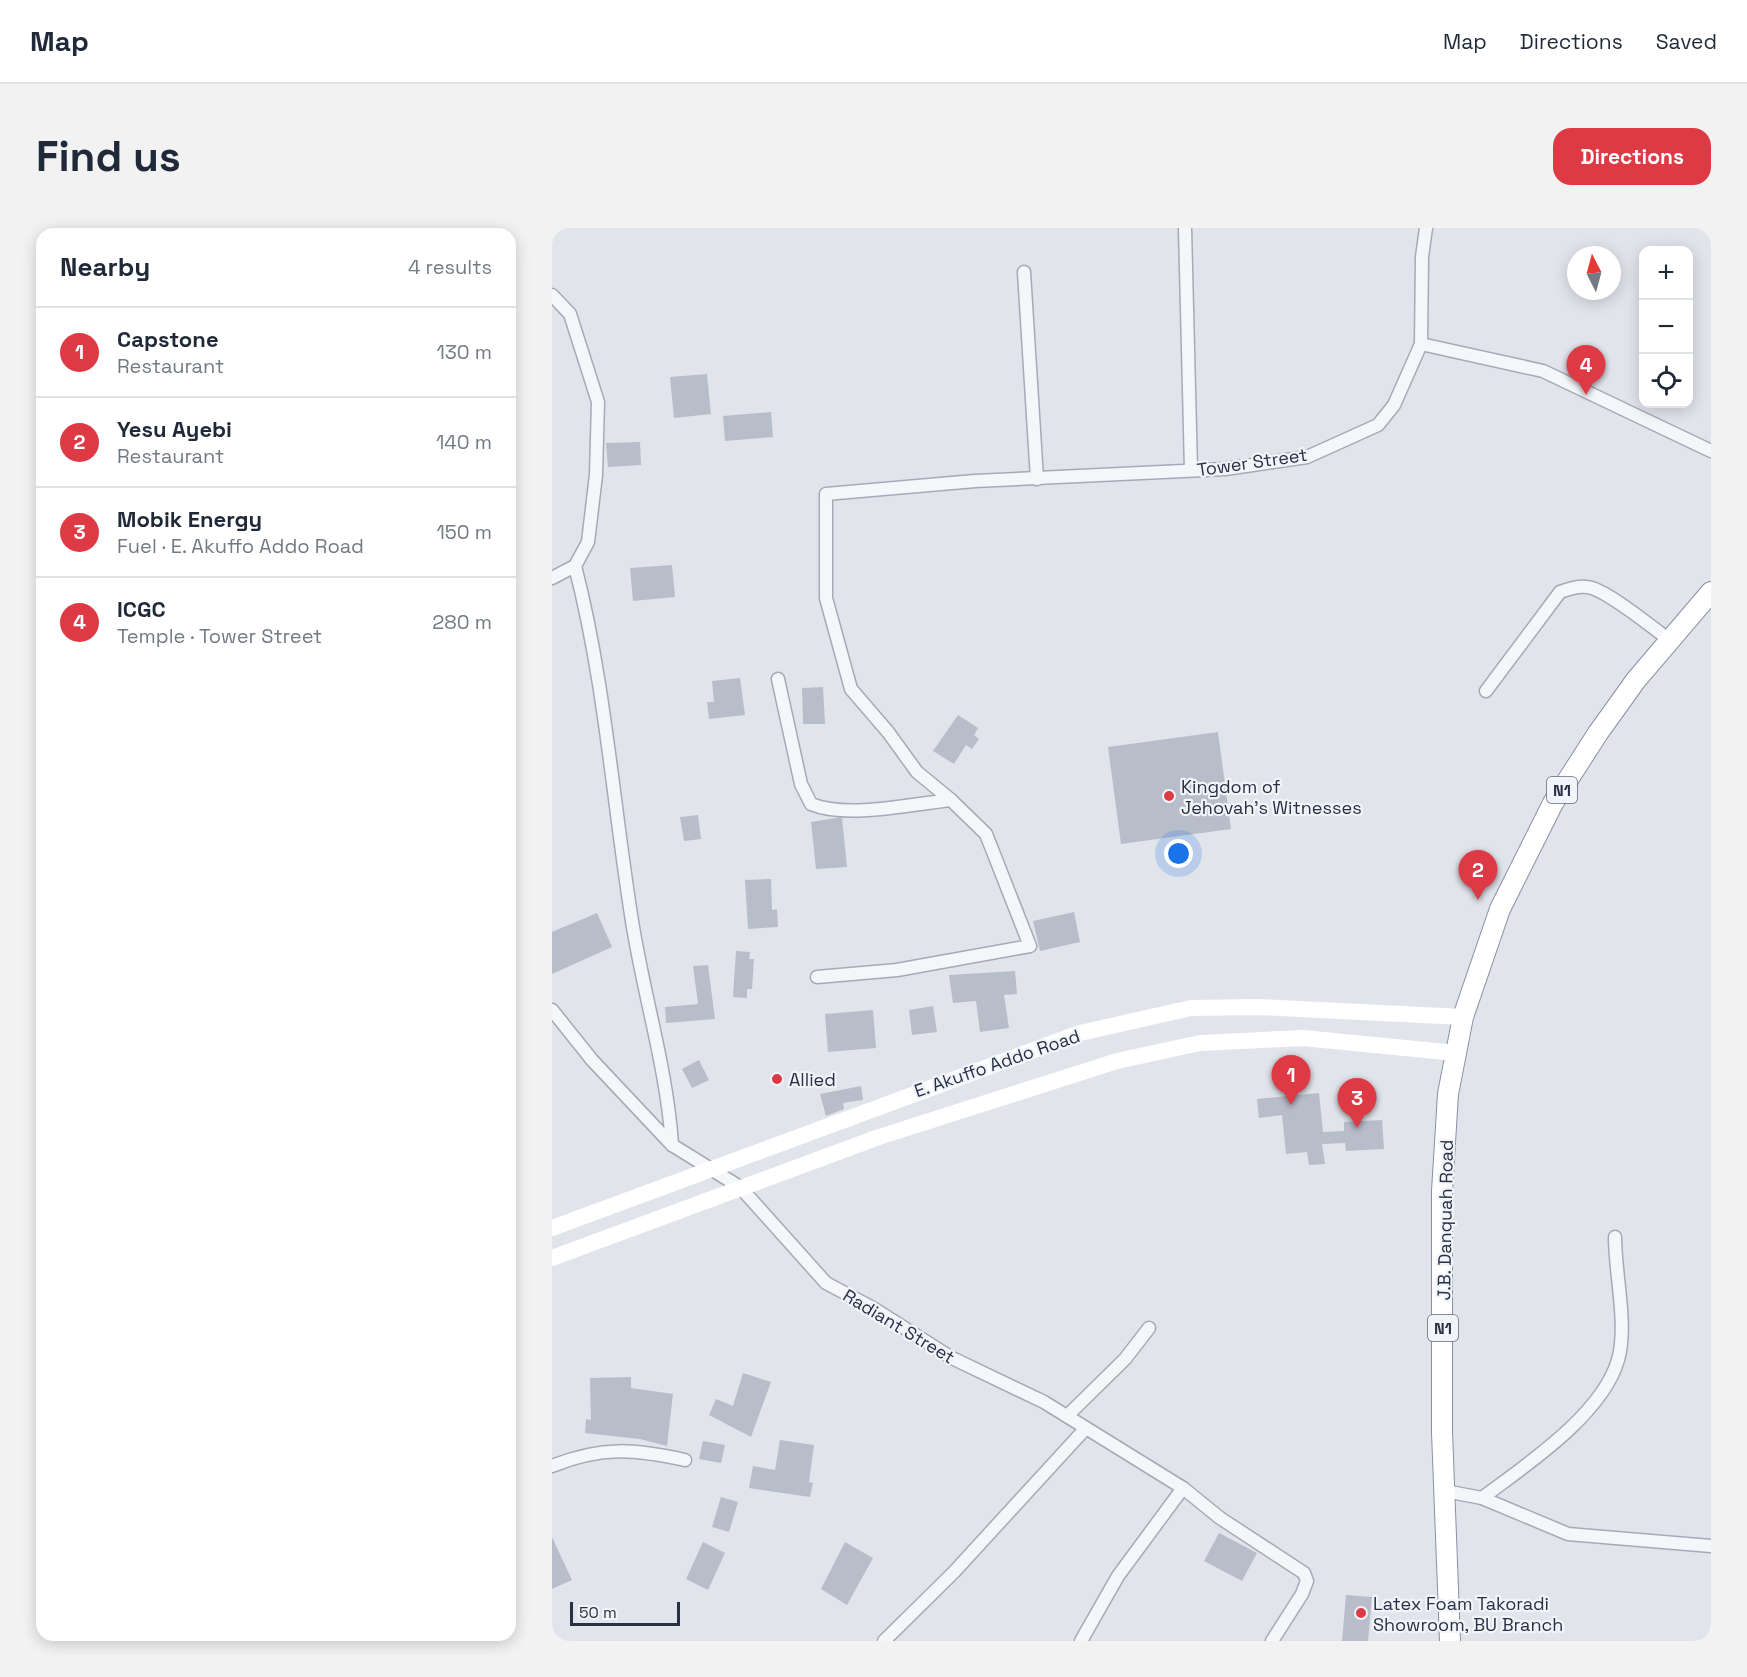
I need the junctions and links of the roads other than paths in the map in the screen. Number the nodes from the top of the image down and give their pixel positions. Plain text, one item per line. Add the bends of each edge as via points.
1 (1185, 228) edge
2 (1426, 228) edge
3 (1024, 272) dead end
4 (552, 295) edge
5 (1421, 344) junction
6 (1711, 451) edge
7 (1191, 470) junction
8 (1037, 479) junction
9 (574, 567) junction
10 (552, 578) edge
11 (1711, 592) edge
12 (1671, 640) junction
13 (778, 679) dead end
14 (1486, 691) dead end
15 (951, 800) junction
16 (817, 977) dead end
17 (552, 1011) edge
18 (1463, 1017) junction
19 (1456, 1053) junction
20 (672, 1145) junction
21 (709, 1169) junction
22 (740, 1187) junction
23 (552, 1228) edge
24 (1615, 1237) dead end
25 (552, 1258) edge
26 (1149, 1329) dead end
27 (1067, 1416) junction
28 (1086, 1428) junction
29 (685, 1460) dead end
30 (552, 1466) edge
31 (1183, 1488) junction
32 (1445, 1491) junction
33 (1482, 1498) junction
34 (1711, 1546) edge
35 (884, 1641) edge
36 (1081, 1641) edge
37 (1272, 1641) edge
38 (1450, 1641) edge

1 - 7 street
2 - 5 street
3 - 8 street
4 - 9 street via 570,314 598,402 596,475 588,542
5 - 6 street via 1543,371
5 - 7 street, Tower Street via 1394,405 1378,425 1307,457
7 - 8 street, Tower Street
8 - 15 street, Tower Street via 826,494 826,598 851,689 916,772
9 - 10 street
9 - 20 street via 590,626 632,923 669,1101
11 - 12 highway, N1
12 - 14 street via 1602,592 1589,587 1571,588 1560,592
12 - 18 highway, N1 via 1598,733 1553,803 1500,909
13 - 15 street via 801,784 811,804 824,809 860,809
15 - 16 street via 986,834 1030,946 897,970
17 - 20 street, Radiant Street
18 - 19 highway, J.B. Danquah Road / N1
18 - 21 main road, E. Akuffo Addo Road via 1258,1007 1191,1008 1080,1033
19 - 22 main road, E. Akuffo Addo Road via 1303,1038 1200,1043 1118,1060
19 - 32 highway, J.B. Danquah Road / N1 via 1448,1094 1442,1191
20 - 21 street, Radiant Street
21 - 22 street, Radiant Street
21 - 23 main road, E. Akuffo Addo Road
22 - 25 main road, E. Akuffo Addo Road
22 - 27 street, Radiant Street via 826,1283 952,1358
24 - 33 street via 1621,1323 1618,1359 1603,1392 1552,1445
26 - 27 street via 1125,1359
27 - 28 street, Radiant Street
28 - 31 street, Radiant Street
28 - 35 street via 954,1572
29 - 30 street via 614,1449
31 - 36 street via 1118,1576
31 - 37 street, Radiant Street via 1220,1518 1304,1572 1307,1581 1302,1594
32 - 33 street
32 - 38 highway, J.B. Danquah Road / N1
33 - 34 street via 1568,1534

